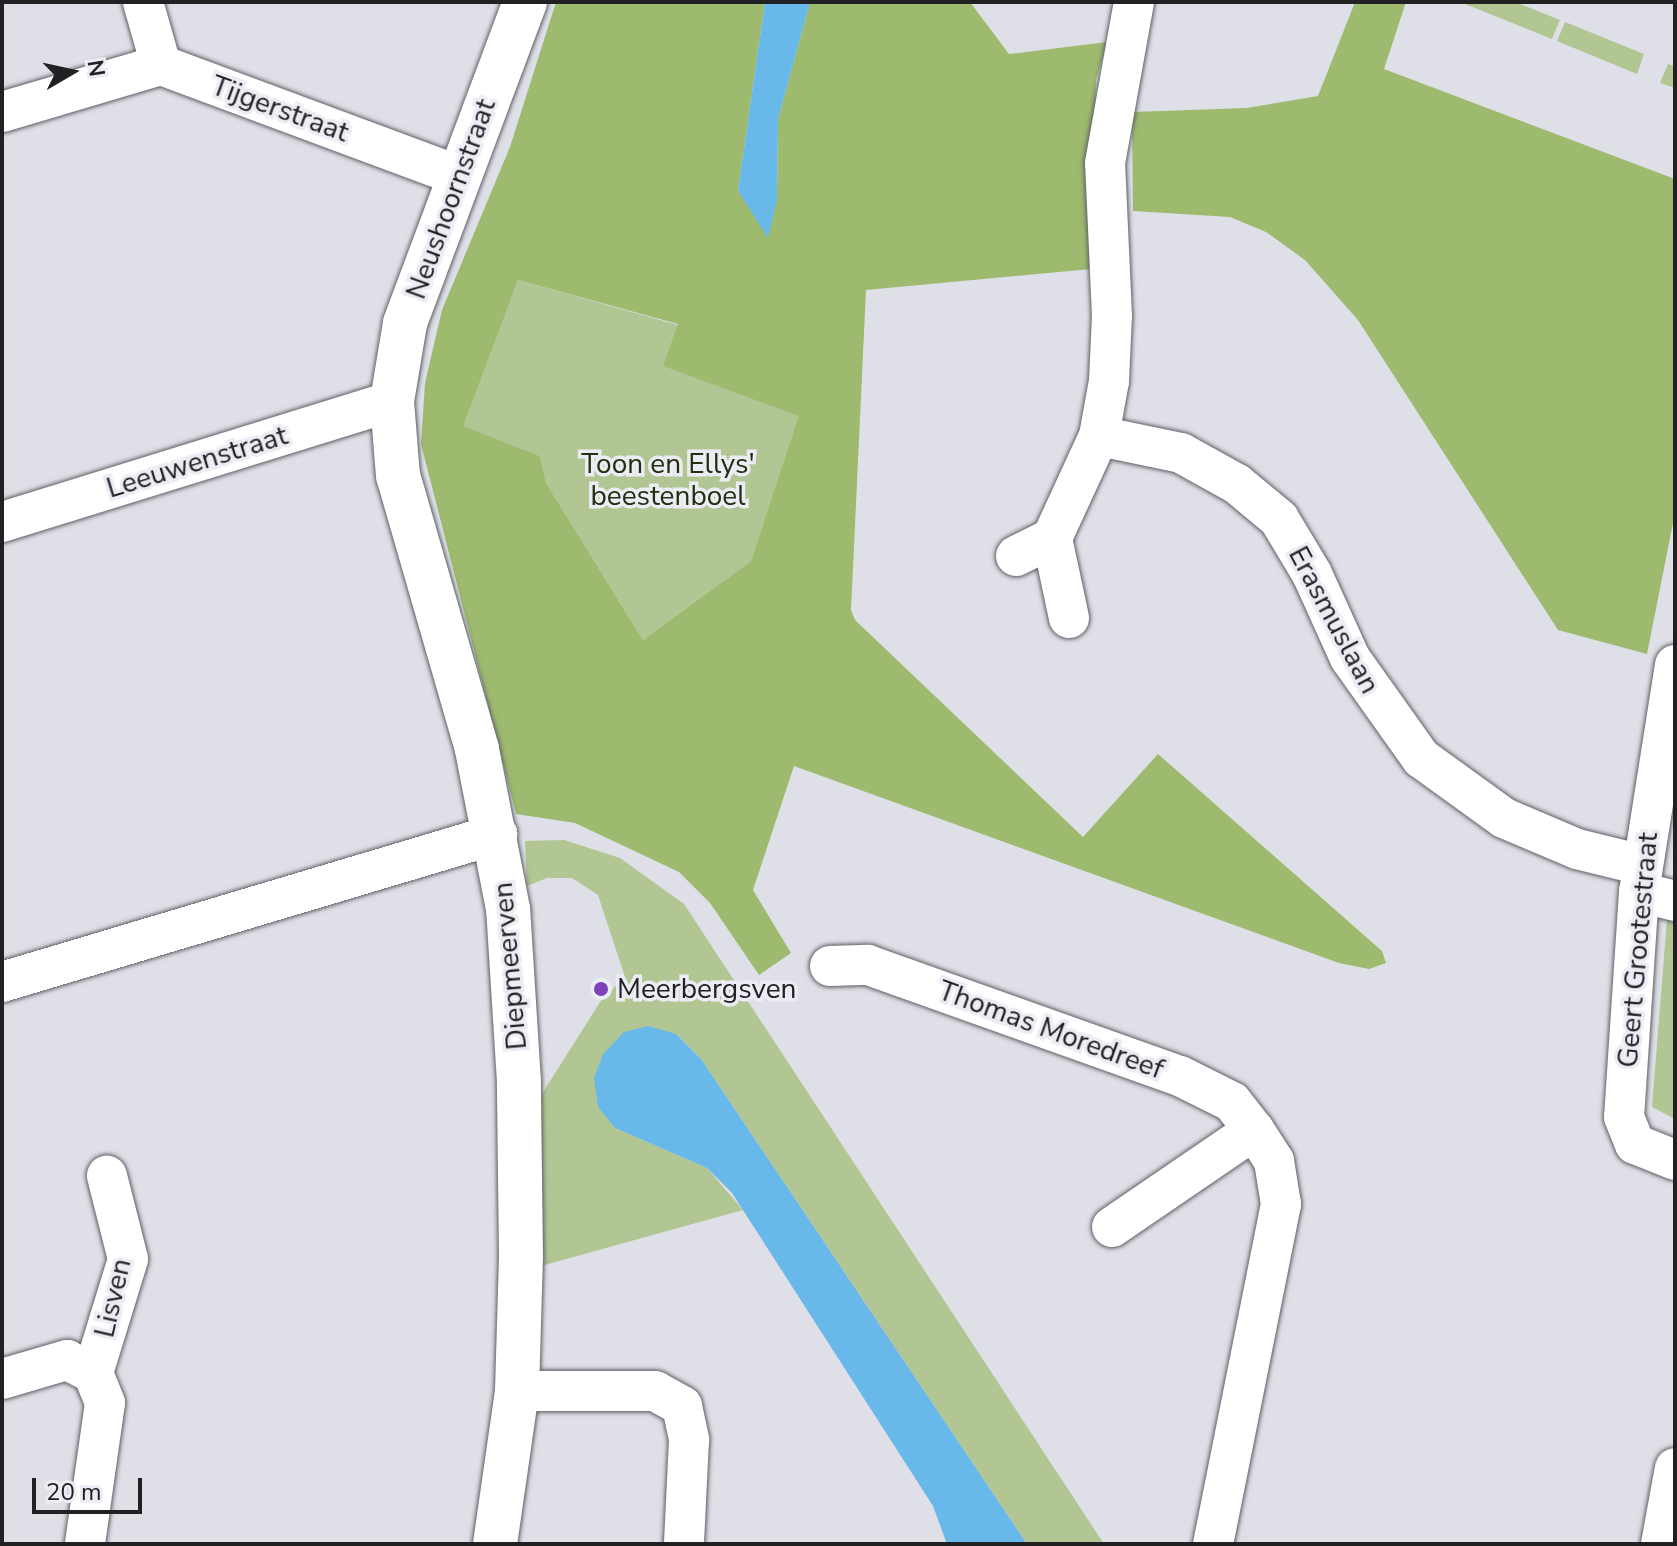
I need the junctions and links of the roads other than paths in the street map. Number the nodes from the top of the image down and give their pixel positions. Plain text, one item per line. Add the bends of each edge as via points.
1 (143, 2) edge
2 (525, 2) edge
3 (1134, 2) edge
4 (161, 65) junction
5 (2, 112) edge
6 (460, 176) junction
7 (392, 401) junction
8 (1099, 436) junction
9 (2, 522) edge
10 (1052, 538) junction
11 (1016, 556) dead end
12 (1069, 618) dead end
13 (1675, 665) edge
14 (497, 834) junction
15 (1652, 886) edge
16 (830, 966) dead end
17 (2, 982) edge
18 (1254, 1130) junction
19 (1675, 1160) edge
20 (107, 1176) dead end
21 (1112, 1227) dead end
22 (93, 1373) junction
23 (2, 1379) edge
24 (517, 1391) junction
25 (1675, 1468) edge
26 (85, 1544) edge
27 (495, 1544) edge
28 (684, 1544) edge
29 (1213, 1544) edge
30 (1661, 1544) edge

1 - 4 street
2 - 6 street, Neushoornstraat
3 - 8 street via 1105,163 1112,316
4 - 5 street
4 - 6 street, Tijgerstraat
6 - 7 street, Neushoornstraat via 405,323
7 - 9 street, Leeuwenstraat
7 - 14 street, Diepmeerven via 398,476 454,663
8 - 10 street
8 - 15 street, Erasmuslaan via 1181,453 1237,484 1279,519 1312,574 1350,658 1421,758 1504,818
10 - 11 street
10 - 12 street
13 - 15 street, Geert Grootestraat
14 - 17 street
14 - 24 street, Diepmeerven via 508,909 519,1082
15 - 19 street, Geert Grootestraat via 1624,1117 1635,1144
16 - 18 street, Thomas Moredreef via 868,965 1180,1076 1232,1102
18 - 21 street
18 - 29 street, Thomas Moredreef via 1274,1161 1281,1204
20 - 22 street, Lisven via 128,1259
22 - 23 street, Lisven via 67,1360
22 - 26 street, Lisven via 105,1403
24 - 27 street, Diepmeerven
24 - 28 street via 655,1391 682,1406 689,1440
25 - 30 street

